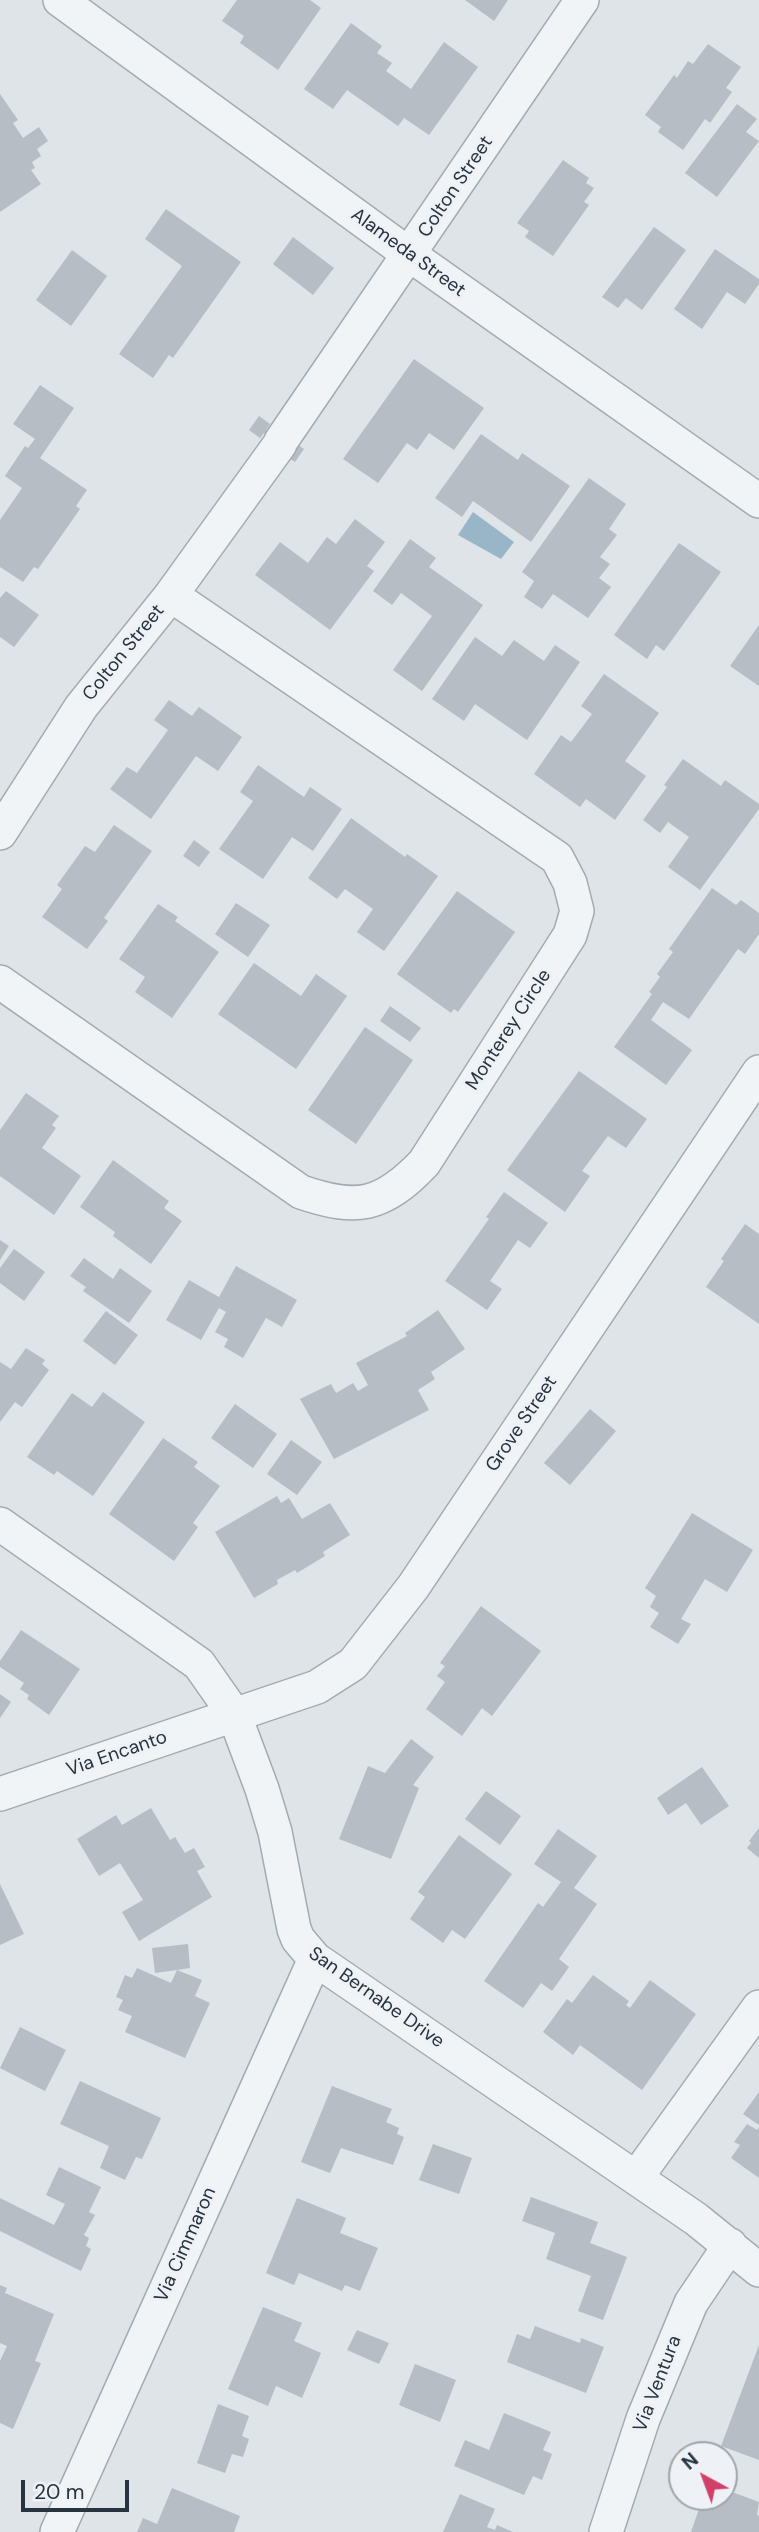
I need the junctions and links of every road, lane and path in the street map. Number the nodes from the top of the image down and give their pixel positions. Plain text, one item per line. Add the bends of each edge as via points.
1 (60, 0) edge
2 (582, 0) edge
3 (410, 255) junction
4 (759, 501) edge
5 (171, 595) junction
6 (0, 833) edge
7 (0, 982) edge
8 (759, 1072) edge
9 (0, 1524) edge
10 (234, 1714) junction
11 (0, 1794) edge
12 (314, 1959) junction
13 (759, 2007) edge
14 (636, 2178) junction
15 (730, 2245) junction
16 (759, 2270) edge
17 (57, 2532) edge
18 (606, 2532) edge

1 - 3 street, Alameda Street
2 - 3 street, Colton Street
3 - 4 street, Alameda Street
3 - 5 street, Colton Street
5 - 6 street, Colton Street via 81,707
5 - 7 street, Monterey Circle via 557,858 577,911 570,935 424,1163 404,1185 383,1198 359,1202 331,1202 301,1192
8 - 10 street, Grove Street via 413,1587 364,1651 317,1687
9 - 10 street, San Bernabe Drive via 200,1664
10 - 11 street, Via Encanto
10 - 12 street, San Bernabe Drive via 275,1832 293,1929
12 - 14 street, San Bernabe Drive
12 - 17 street, Via Cimmaron
13 - 14 street
14 - 15 street, San Bernabe Drive
15 - 16 street, San Bernabe Drive
15 - 18 street, Via Ventura via 691,2303 643,2420

